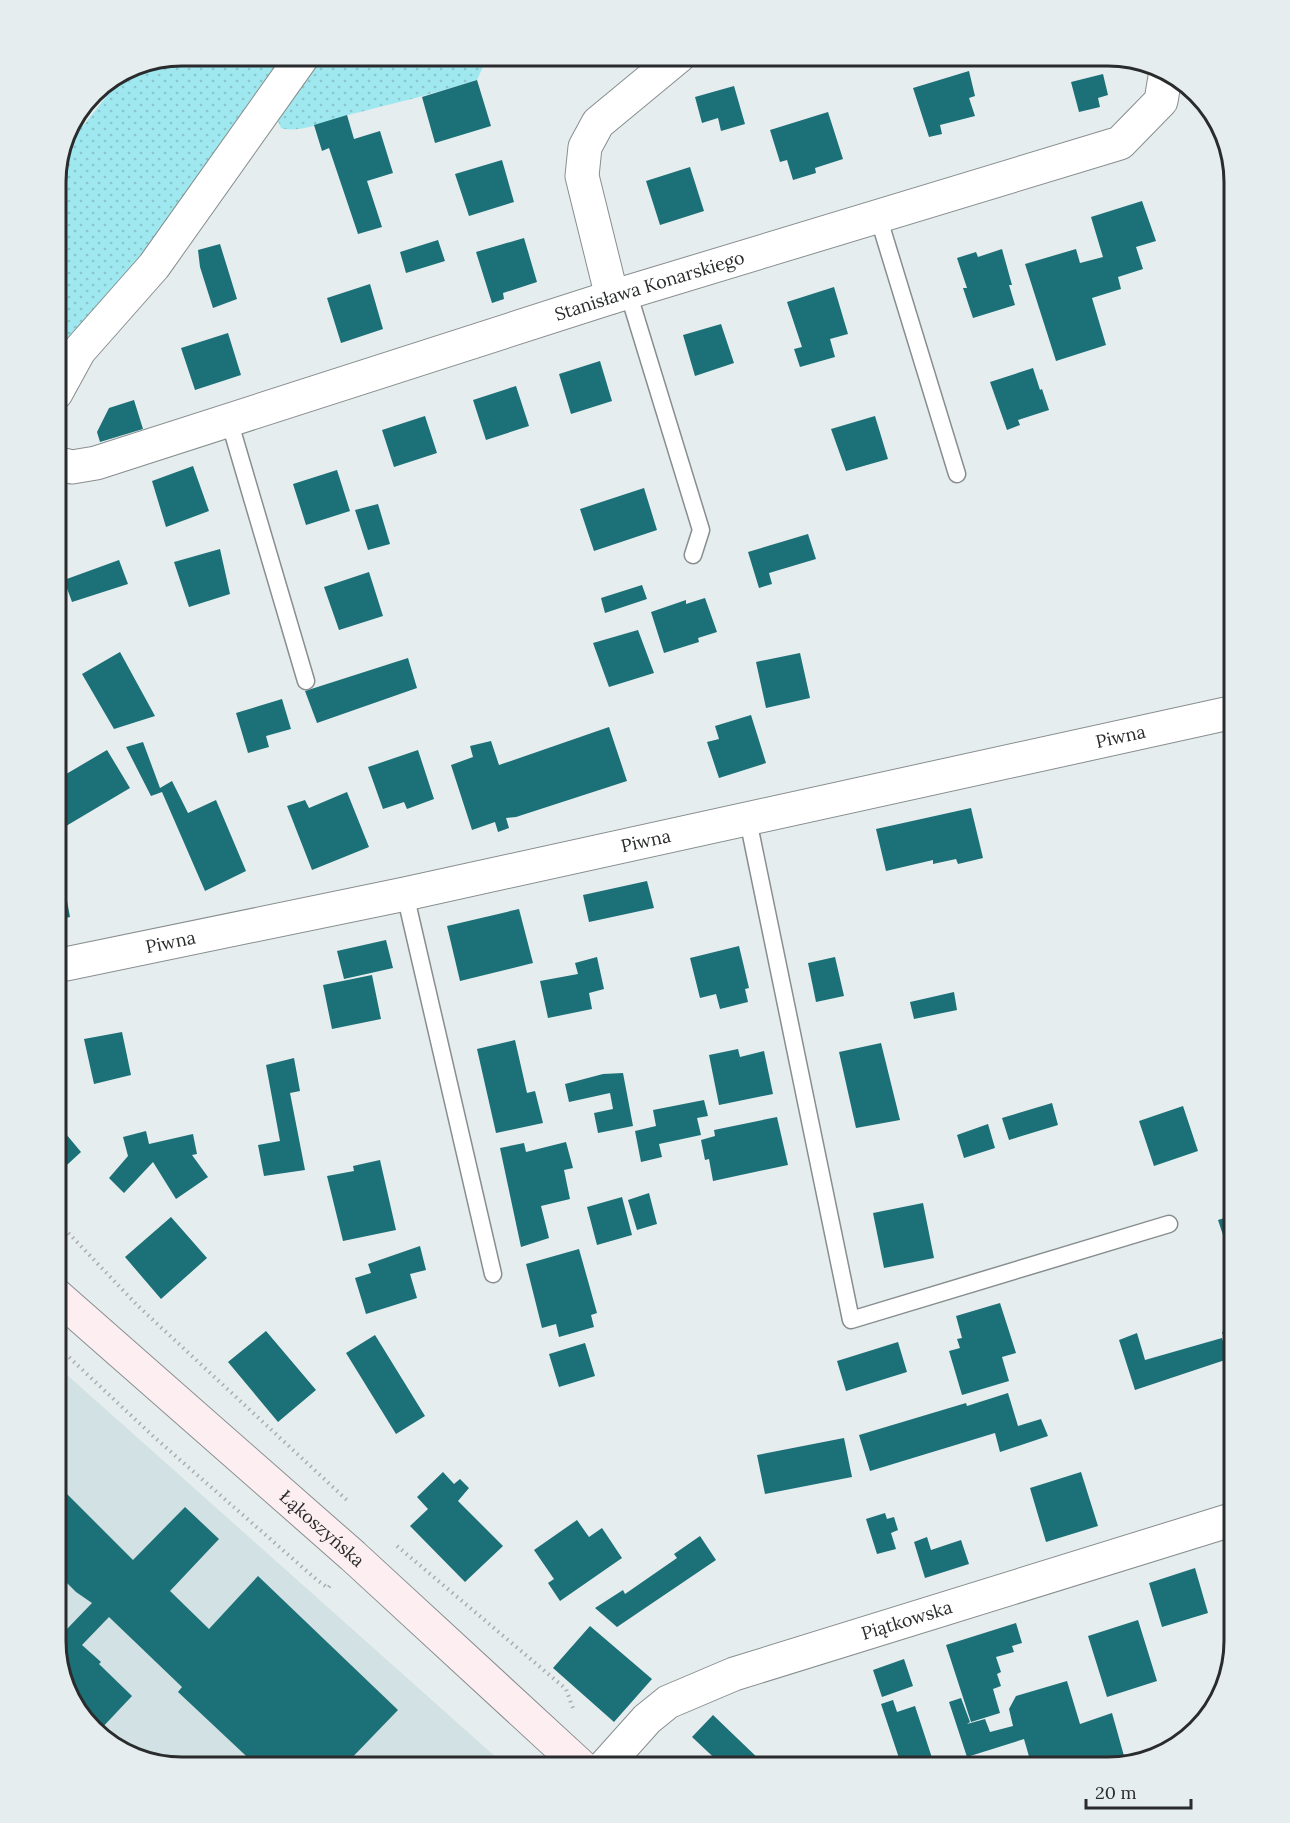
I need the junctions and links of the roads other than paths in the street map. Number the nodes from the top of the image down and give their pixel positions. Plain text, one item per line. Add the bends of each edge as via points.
1 (296, 66) edge
2 (667, 66) edge
3 (1164, 81) edge
4 (878, 216) junction
5 (620, 294) junction
6 (66, 376) edge
7 (229, 420) junction
8 (66, 466) edge
9 (957, 474) dead end
10 (693, 555) dead end
11 (306, 681) dead end
12 (1224, 714) edge
13 (748, 820) junction
14 (405, 894) junction
15 (66, 964) edge
16 (1169, 1224) dead end
17 (493, 1274) dead end
18 (66, 1304) edge
19 (1224, 1522) edge
20 (571, 1757) edge
21 (613, 1757) edge

1 - 6 street via 154,266 80,351
2 - 5 street via 598,123 585,147 582,176
3 - 4 street, Stanisława Konarskiego via 1161,101 1120,142
4 - 5 street, Stanisława Konarskiego
4 - 9 lane
5 - 7 street, Stanisława Konarskiego
5 - 10 lane via 701,530
7 - 8 street, Stanisława Konarskiego via 96,463
7 - 11 lane
12 - 13 street, Piwna
13 - 14 street, Piwna
13 - 16 lane via 851,1320
14 - 15 street, Piwna
14 - 17 lane
18 - 20 street, Łąkoszyńska via 353,1556
19 - 21 street, Piątkowska via 734,1674 668,1702

